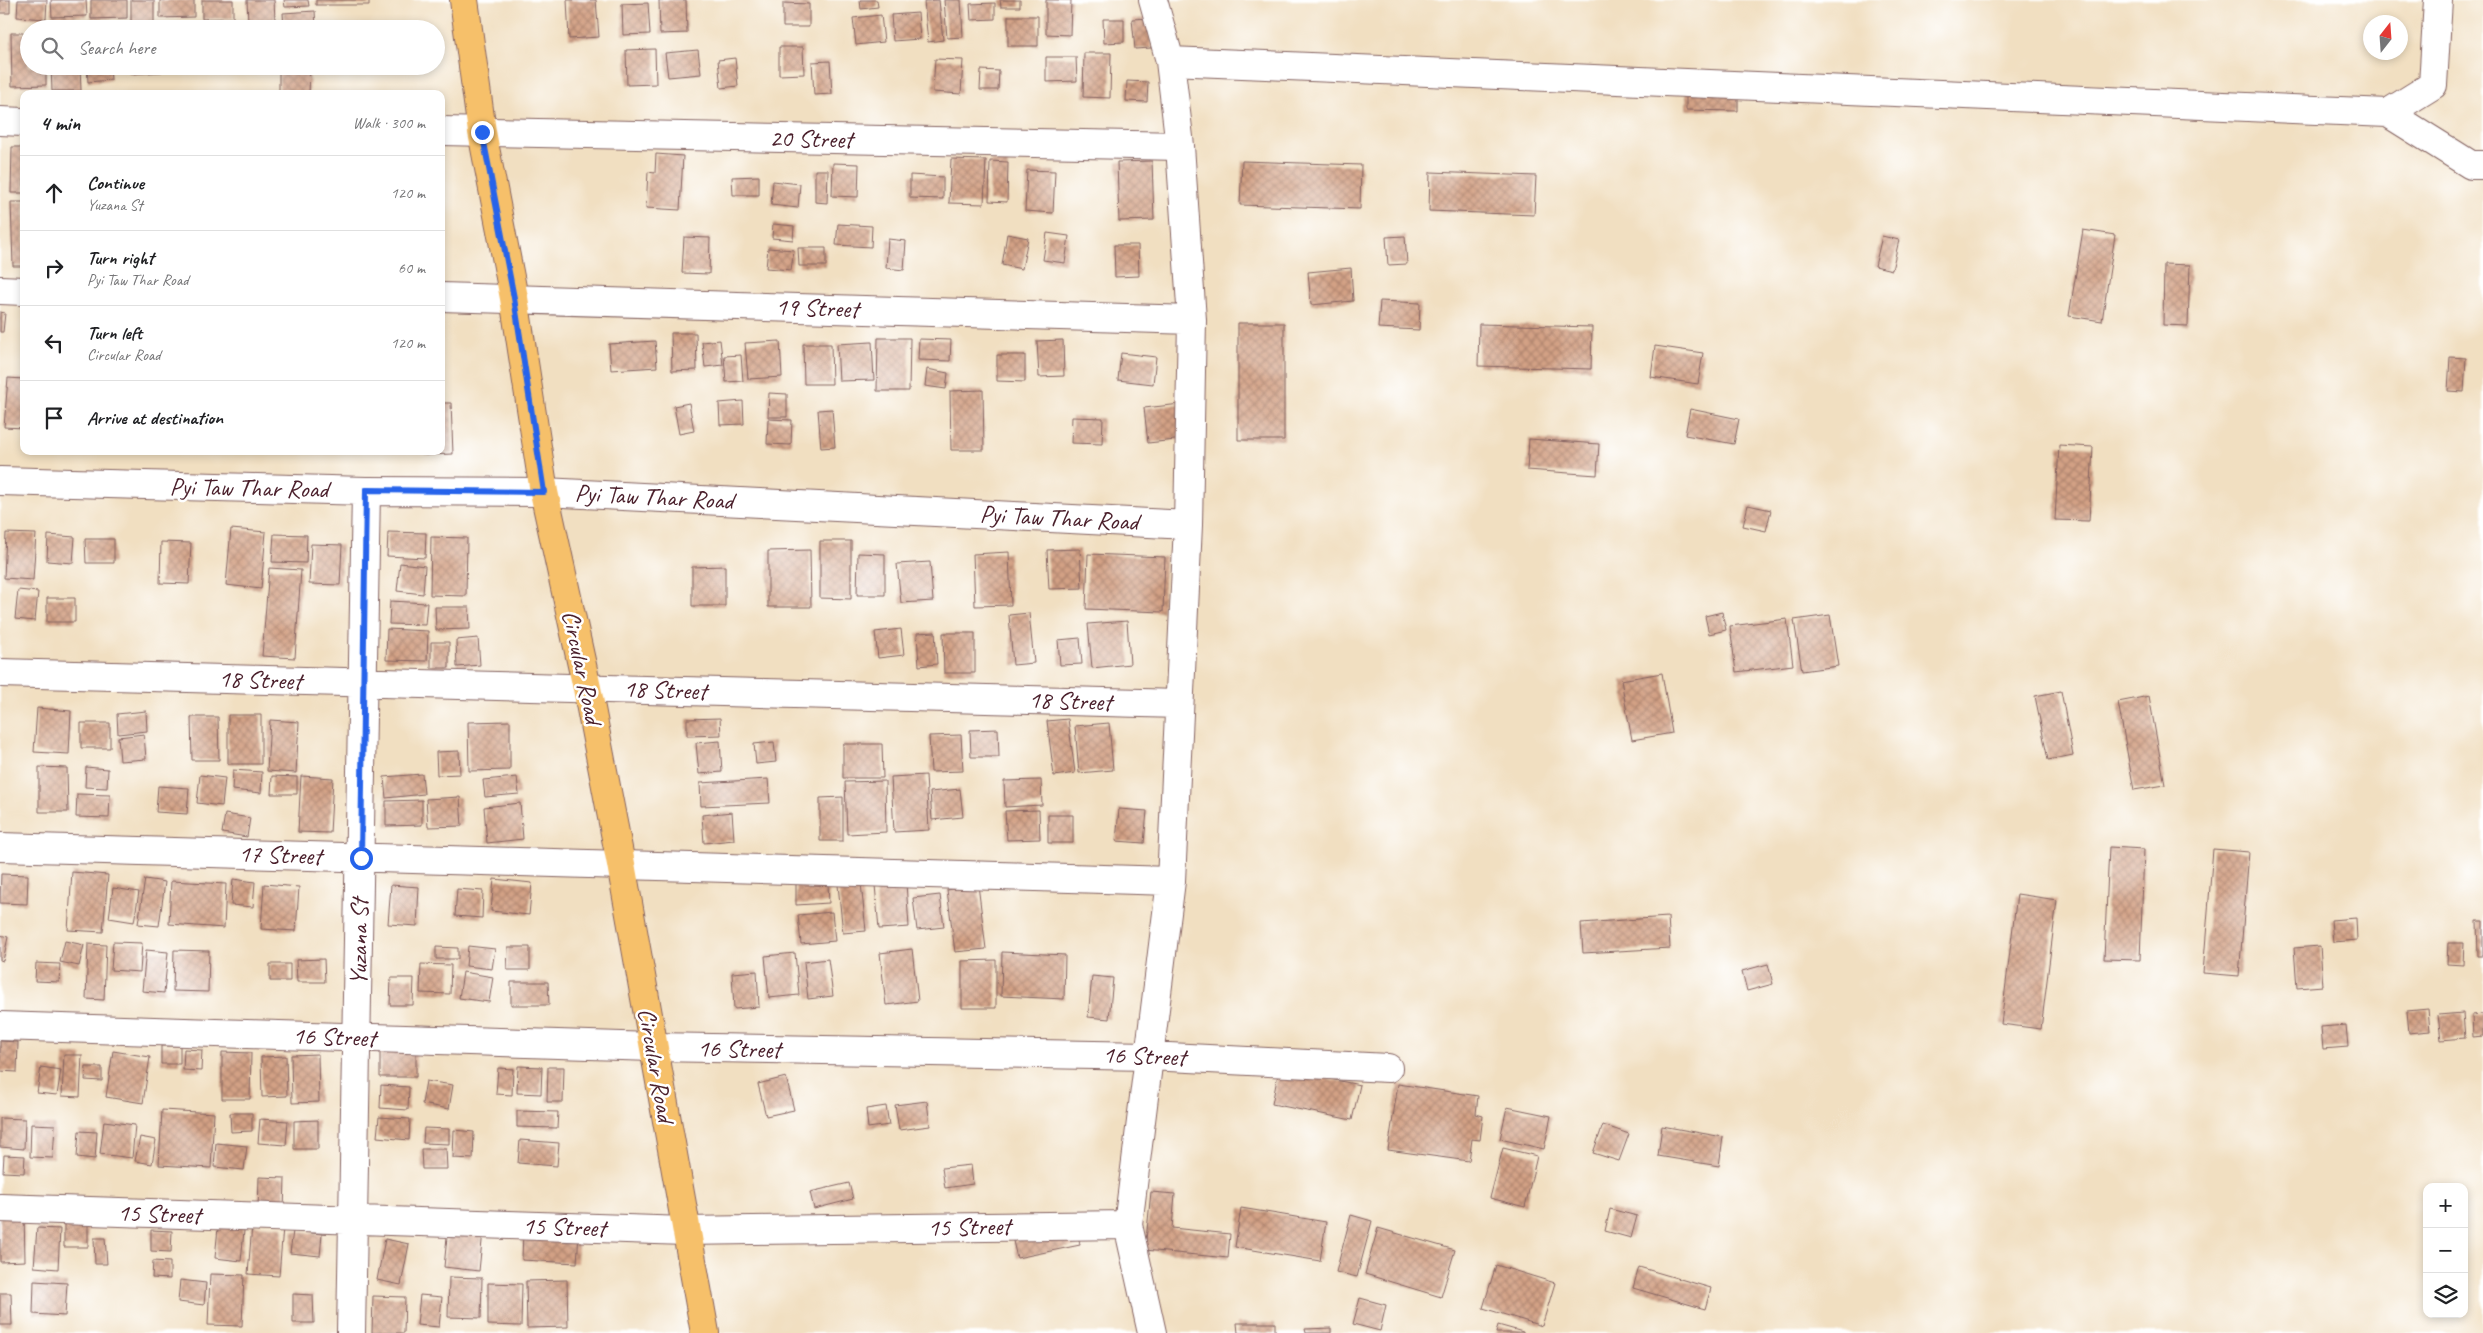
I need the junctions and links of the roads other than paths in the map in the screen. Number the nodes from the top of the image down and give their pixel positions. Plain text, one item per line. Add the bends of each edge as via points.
1 (464, 0) edge
2 (1154, 0) edge
3 (2438, 0) edge
4 (1170, 61) junction
5 (2388, 113) junction
6 (0, 121) edge
7 (20, 122) edge
8 (445, 131) edge
9 (482, 132) junction
10 (1180, 146) junction
11 (2483, 166) edge
12 (0, 290) edge
13 (20, 291) edge
14 (445, 297) edge
15 (514, 298) junction
16 (1192, 320) junction
17 (0, 481) edge
18 (366, 490) junction
19 (544, 492) junction
20 (1188, 524) junction
21 (0, 673) edge
22 (363, 683) junction
23 (587, 688) junction
24 (1179, 704) junction
25 (0, 847) edge
26 (361, 858) junction
27 (621, 864) junction
28 (1171, 881) junction
29 (0, 1026) edge
30 (357, 1038) junction
31 (653, 1047) junction
32 (1149, 1056) junction
33 (1388, 1068) dead end
34 (0, 1208) edge
35 (353, 1220) junction
36 (1128, 1225) junction
37 (686, 1231) junction
38 (351, 1333) edge
39 (705, 1333) edge
40 (1152, 1333) edge

1 - 9 main road, Circular Road
2 - 4 street
3 - 5 street via 2433,86
4 - 5 street
4 - 10 street
5 - 11 street via 2471,165
6 - 7 street
8 - 9 street, 20 Street
9 - 10 street, 20 Street
9 - 15 main road, Circular Road
10 - 16 street
12 - 13 street
14 - 15 street, 19 Street
15 - 16 street, 19 Street
15 - 19 main road, Circular Road
16 - 20 street
17 - 18 street, Pyi Taw Thar Road
18 - 19 street, Pyi Taw Thar Road
18 - 22 street, Yuzana St
19 - 20 street, Pyi Taw Thar Road
19 - 23 main road, Circular Road
20 - 24 street
21 - 22 street, 18 Street
22 - 23 street, 18 Street
22 - 26 street, Yuzana St
23 - 24 street, 18 Street
23 - 27 main road, Circular Road
24 - 28 street
25 - 26 street, 17 Street
26 - 27 street, 17 Street
26 - 30 street, Yuzana St
27 - 28 street, 17 Street
27 - 31 main road, Circular Road
28 - 32 street
29 - 30 street, 16 Street
30 - 31 street, 16 Street
30 - 35 street, Yuzana St
31 - 32 street, 16 Street
31 - 37 main road, Circular Road
32 - 33 street, 16 Street
32 - 36 street
34 - 35 street, 15 Street
35 - 37 street, 15 Street
35 - 38 street, Yuzana St
36 - 37 street, 15 Street
36 - 40 street
37 - 39 main road, Circular Road

